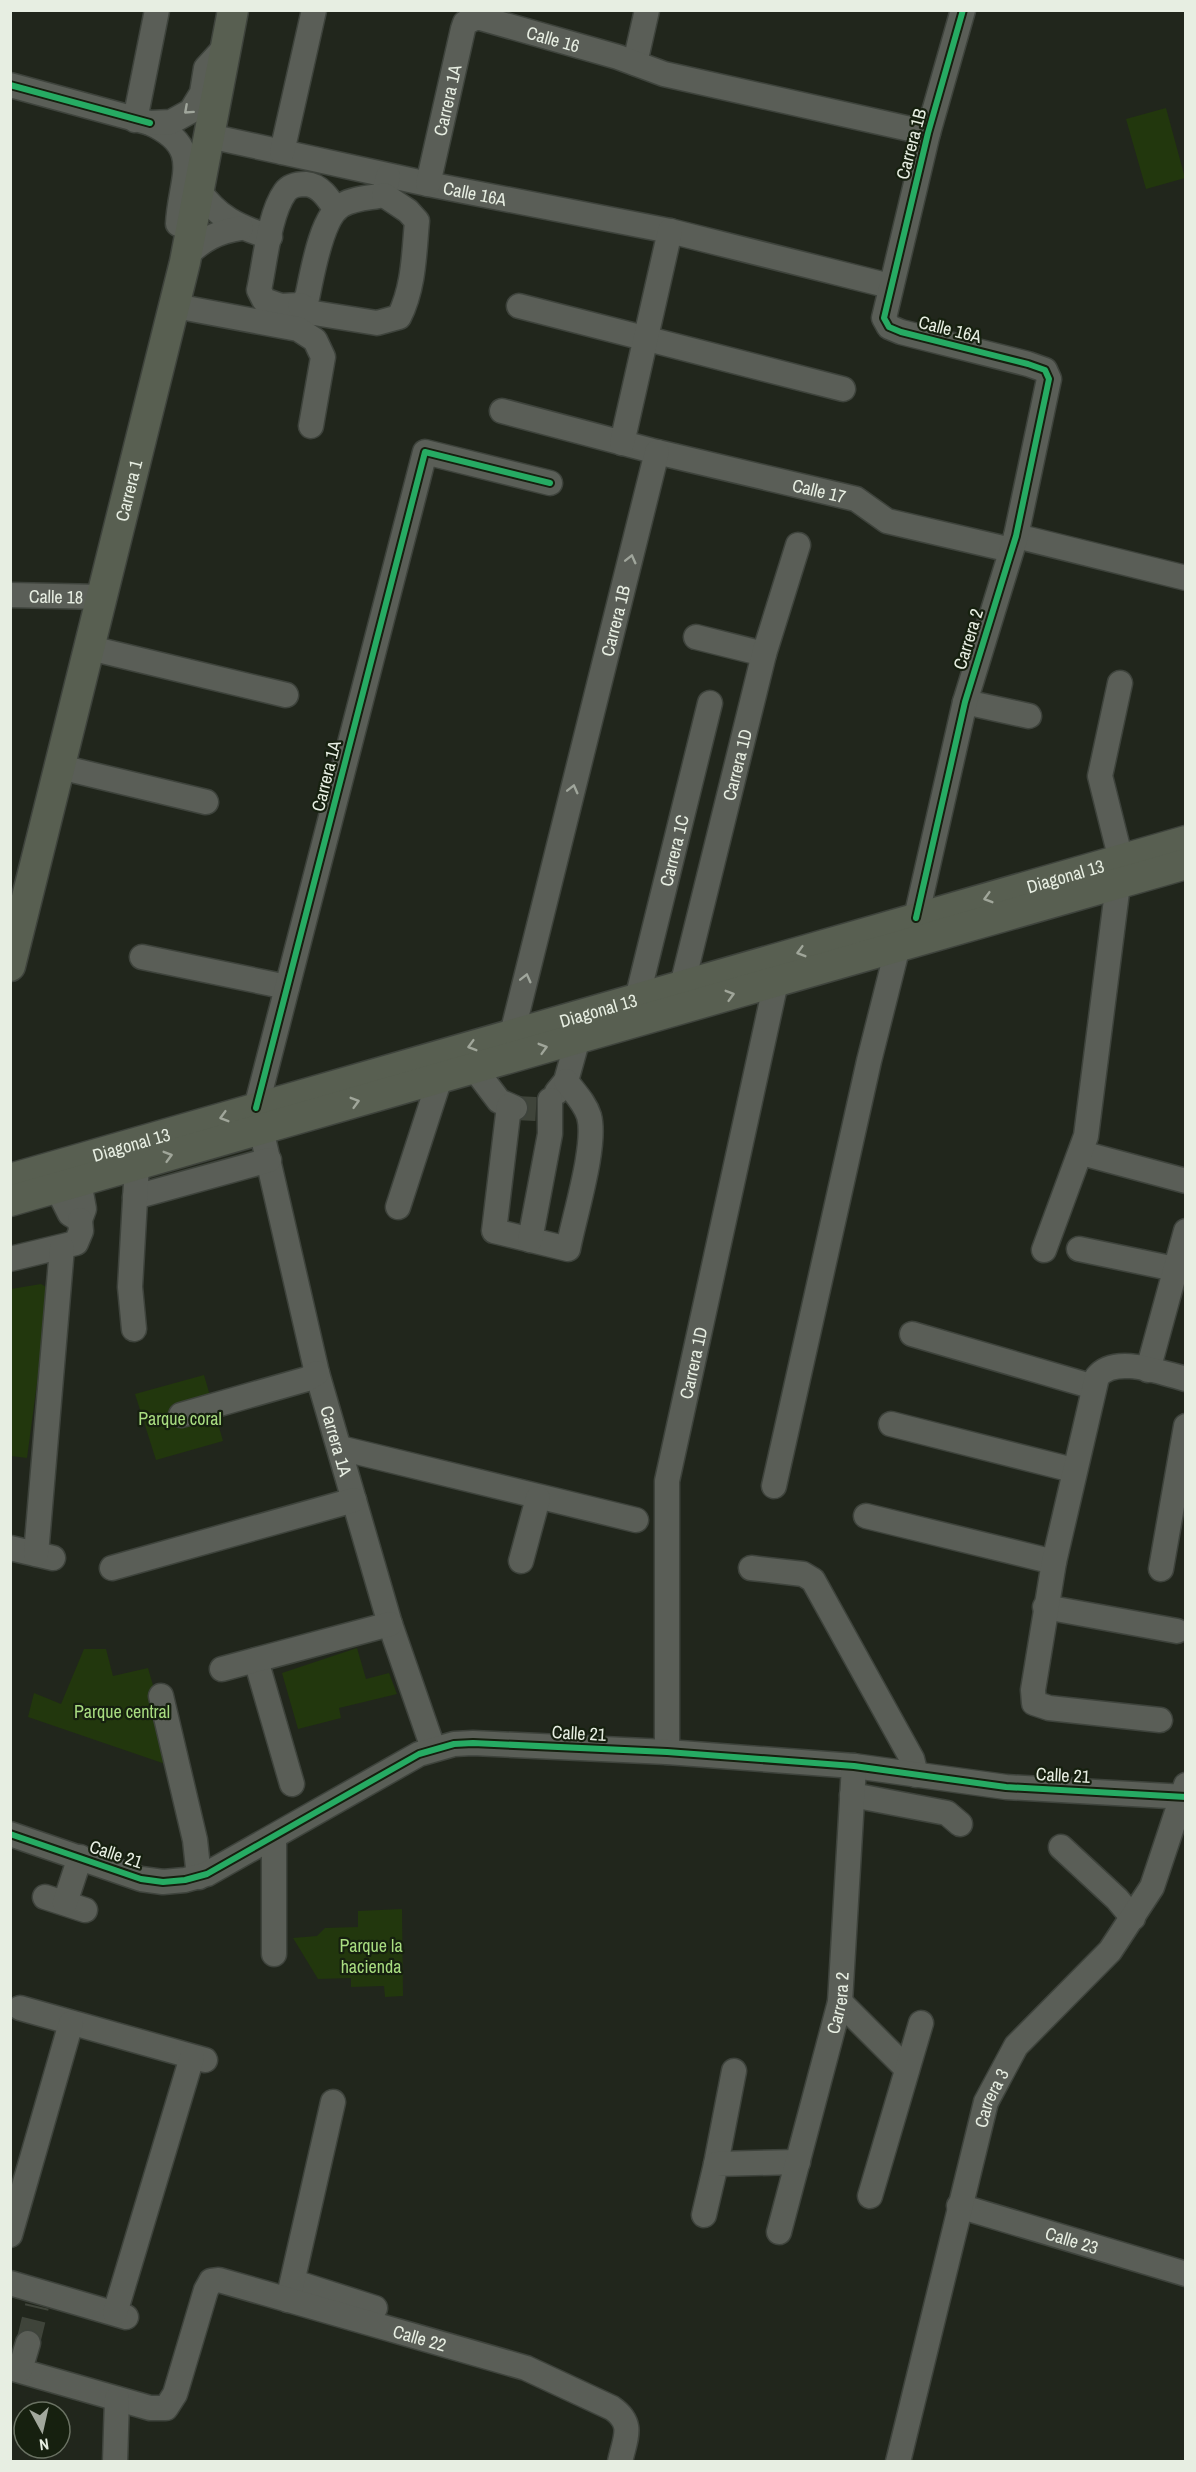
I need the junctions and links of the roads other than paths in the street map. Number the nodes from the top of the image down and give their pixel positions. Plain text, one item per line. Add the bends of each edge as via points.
1 (157, 10) edge
2 (233, 10) edge
3 (314, 10) edge
4 (647, 10) edge
5 (963, 10) edge
6 (471, 18) joint
7 (227, 45) junction
8 (635, 63) junction
9 (10, 85) edge
10 (142, 121) junction
11 (928, 133) junction
12 (209, 136) junction
13 (282, 152) junction
14 (428, 184) junction
15 (386, 185) junction
16 (198, 189) junction
17 (336, 210) junction
18 (241, 228) junction
19 (670, 231) junction
20 (270, 237) junction
21 (186, 259) junction
22 (890, 285) junction
23 (300, 305) junction
24 (174, 306) junction
25 (519, 306) dead end
26 (645, 338) junction
27 (1045, 370) joint
28 (843, 389) dead end
29 (502, 411) dead end
30 (311, 426) dead end
31 (622, 443) junction
32 (657, 452) junction
33 (550, 483) dead end
34 (1013, 543) junction
35 (798, 545) dead end
36 (1185, 578) edge
37 (10, 595) edge
38 (102, 597) junction
39 (696, 637) dead end
40 (90, 648) junction
41 (764, 654) junction
42 (1120, 682) dead end
43 (286, 695) dead end
44 (965, 702) junction
45 (710, 704) dead end
46 (1029, 716) dead end
47 (60, 767) junction
48 (206, 802) dead end
49 (1185, 841) edge
50 (1185, 864) edge
51 (1119, 872) junction
52 (20, 888) edge
53 (916, 918) junction
54 (898, 946) junction
55 (142, 957) dead end
56 (10, 966) edge
57 (776, 982) junction
58 (682, 986) junction
59 (287, 987) junction
60 (637, 999) junction
61 (512, 1035) junction
62 (578, 1038) junction
63 (474, 1068) junction
64 (440, 1078) junction
65 (566, 1081) junction
66 (528, 1106) junction
67 (258, 1119) junction
68 (1089, 1155) dead end
69 (269, 1160) junction
70 (137, 1165) junction
71 (10, 1179) edge
72 (1185, 1181) edge
73 (68, 1185) junction
74 (135, 1197) junction
75 (10, 1201) edge
76 (398, 1207) dead end
77 (1185, 1231) edge
78 (530, 1240) junction
79 (62, 1248) junction
80 (1079, 1249) dead end
81 (1044, 1251) dead end
82 (10, 1259) edge
83 (1175, 1269) junction
84 (134, 1329) dead end
85 (912, 1334) dead end
86 (1148, 1370) junction
87 (317, 1373) junction
88 (1185, 1379) edge
89 (1094, 1387) junction
90 (182, 1415) dead end
91 (891, 1424) dead end
92 (1185, 1426) edge
93 (340, 1448) junction
94 (1073, 1470) junction
95 (774, 1486) dead end
96 (538, 1498) junction
97 (354, 1500) junction
98 (866, 1516) dead end
99 (636, 1520) dead end
100 (10, 1548) edge
101 (521, 1561) dead end
102 (1054, 1562) junction
103 (111, 1568) dead end
104 (751, 1568) dead end
105 (1161, 1569) dead end
106 (1045, 1607) junction
107 (390, 1624) junction
108 (1177, 1631) dead end
109 (256, 1660) junction
110 (222, 1668) dead end
111 (161, 1696) dead end
112 (1160, 1720) dead end
113 (433, 1748) junction
114 (667, 1752) junction
115 (854, 1766) junction
116 (916, 1775) junction
117 (292, 1784) dead end
118 (1185, 1793) edge
119 (852, 1796) junction
120 (960, 1824) dead end
121 (10, 1834) edge
122 (274, 1837) junction
123 (1061, 1847) dead end
124 (80, 1857) junction
125 (200, 1877) junction
126 (65, 1903) dead end
127 (1133, 1918) junction
128 (274, 1954) dead end
129 (840, 2002) junction
130 (20, 2008) dead end
131 (71, 2023) junction
132 (921, 2023) dead end
133 (907, 2069) junction
134 (734, 2071) dead end
135 (333, 2102) dead end
136 (798, 2162) junction
137 (716, 2164) junction
138 (870, 2196) dead end
139 (960, 2206) junction
140 (704, 2215) dead end
141 (779, 2232) dead end
142 (10, 2235) edge
143 (1185, 2274) edge
144 (10, 2283) edge
145 (291, 2291) junction
146 (28, 2343) tunnel mouth
147 (15, 2369) edge
148 (117, 2399) junction
149 (115, 2462) edge
150 (620, 2462) edge
151 (898, 2462) edge

1 - 10 street
2 - 7 main road, Carrera 1
3 - 13 street
4 - 8 street
5 - 11 street, Carrera 1B via 963,37 935,82
6 - 8 street, Calle 16 via 483,18
6 - 14 street, Carrera 1A via 463,29
7 -> 10 street via 206,68 202,93 190,111 171,122
7 - 12 main road, Carrera 1
8 - 11 street, Calle 16 via 664,74
9 - 10 street
10 - 21 street via 169,132 185,156 187,168 178,223
11 - 22 street, Carrera 1B
12 - 13 street, Calle 16A
12 - 16 main road, Carrera 1
13 - 15 street, Calle 16A
14 - 15 street, Calle 16A
14 - 19 street, Calle 16A
15 - 17 street
15 - 23 street via 417,221 412,279 399,317 377,323 314,313
16 - 18 street via 209,205
16 - 21 main road, Carrera 1
17 - 20 street via 326,195 309,184 295,184 285,191
17 - 23 street via 326,228 307,298
18 - 20 street
18 - 21 street via 220,231 201,241
19 - 22 street, Calle 16A
19 - 26 street
20 - 23 street via 259,290 264,300 281,306
21 - 24 main road, Carrera 1
22 - 27 street, Calle 16A via 884,318 889,327
24 - 30 street via 298,329 315,340 323,357
24 - 38 main road, Carrera 1
25 - 26 street
26 - 28 street
26 - 31 street
27 - 34 street, Carrera 2 via 1049,379
29 - 31 street
31 - 32 street
32 - 34 street, Calle 17 via 856,499 887,521
61 -> 32 street, Carrera 1B
33 - 59 street, Carrera 1A via 425,452
34 - 36 street, Calle 17
34 - 44 street, Carrera 2
35 - 41 street, Carrera 1D
37 - 38 street, Calle 18
38 - 40 main road, Carrera 1
39 - 41 street
40 - 43 street
40 - 47 main road, Carrera 1
41 - 58 street, Carrera 1D
42 - 51 street via 1100,777
44 - 46 street
44 - 53 street, Carrera 2
45 - 60 street, Carrera 1C
47 - 48 street
47 - 52 main road, Carrera 1
49 - 51 main road, Diagonal 13
50 - 51 main road, Diagonal 13
51 -> 53 main road, Diagonal 13
51 - 54 main road, Diagonal 13
51 - 81 street via 1086,1136
52 - 56 main road, Carrera 1
53 -> 58 main road, Diagonal 13
54 - 57 main road, Diagonal 13
54 - 95 street
55 - 59 street
62 -> 57 main road, Diagonal 13
57 - 114 street, Carrera 1D via 667,1481
58 - 60 main road, Diagonal 13
59 - 67 street, Carrera 1A
60 - 61 main road, Diagonal 13
61 -> 67 main road, Diagonal 13
63 -> 62 main road, Diagonal 13
62 - 65 street
63 - 64 main road, Diagonal 13
63 - 66 street via 499,1101
67 -> 64 main road, Diagonal 13
64 - 76 street
65 - 66 street
65 - 78 street via 585,1108 591,1135 568,1249
66 - 78 street via 549,1134
66 - 78 street via 494,1231
67 - 69 street, Carrera 1A
70 -> 67 main road, Diagonal 13
67 -> 71 main road, Diagonal 13
68 - 72 street
69 - 74 street
69 - 87 street, Carrera 1A
70 - 73 main road, Diagonal 13
70 - 74 street
73 - 75 main road, Diagonal 13
73 - 79 street via 70,1214 80,1220 80,1239
74 - 84 street via 130,1287
77 - 83 street
79 - 82 street
79 - 100 street via 44,1556
80 - 83 street
83 - 86 street
85 - 89 street
86 - 88 street
86 - 89 street via 1118,1365 1103,1369
87 - 90 street
87 - 93 street, Carrera 1A
89 - 94 street
91 - 94 street
92 - 105 street
93 - 96 street
93 - 97 street, Carrera 1A
94 - 102 street
96 - 99 street
96 - 101 street
97 - 103 street
97 - 107 street, Carrera 1A
98 - 102 street
102 - 106 street
104 - 116 street via 803,1574 813,1580 912,1759
106 - 108 street
106 - 112 street via 1034,1703
107 - 109 street
107 - 113 street, Carrera 1A
109 - 110 street
109 - 117 street
111 - 125 street
113 - 114 street, Calle 21 via 473,1743
113 - 122 street, Calle 21
114 - 115 street, Calle 21
115 - 116 street, Calle 21
115 - 119 street, Carrera 2
116 - 118 street, Calle 21 via 1006,1786
118 - 127 street, Carrera 3 via 1152,1887
119 - 120 street via 947,1813
119 - 129 street, Carrera 2
121 - 124 street, Calle 21
122 - 125 street, Calle 21
122 - 128 street
123 - 127 street
124 - 125 street, Calle 21 via 141,1879 163,1882
124 - 126 street
127 - 139 street, Carrera 3 via 1110,1951 1016,2046 986,2102
129 - 133 street
129 - 136 street, Carrera 2
130 - 131 street
131 - 142 street
131 - 144 street via 200,2059 120,2315 39,2299
132 - 133 street
133 - 138 street
134 - 137 street
135 - 145 street
136 - 137 street
136 - 141 street, Carrera 2
137 - 140 street
139 - 143 street, Calle 23
139 - 151 street, Carrera 3
145 - 148 street via 211,2282 175,2394 166,2408
145 - 150 street, Calle 22 via 380,2310 375,2324 571,2379 623,2416 628,2428
146 - 147 street
147 - 148 street
148 - 149 street

